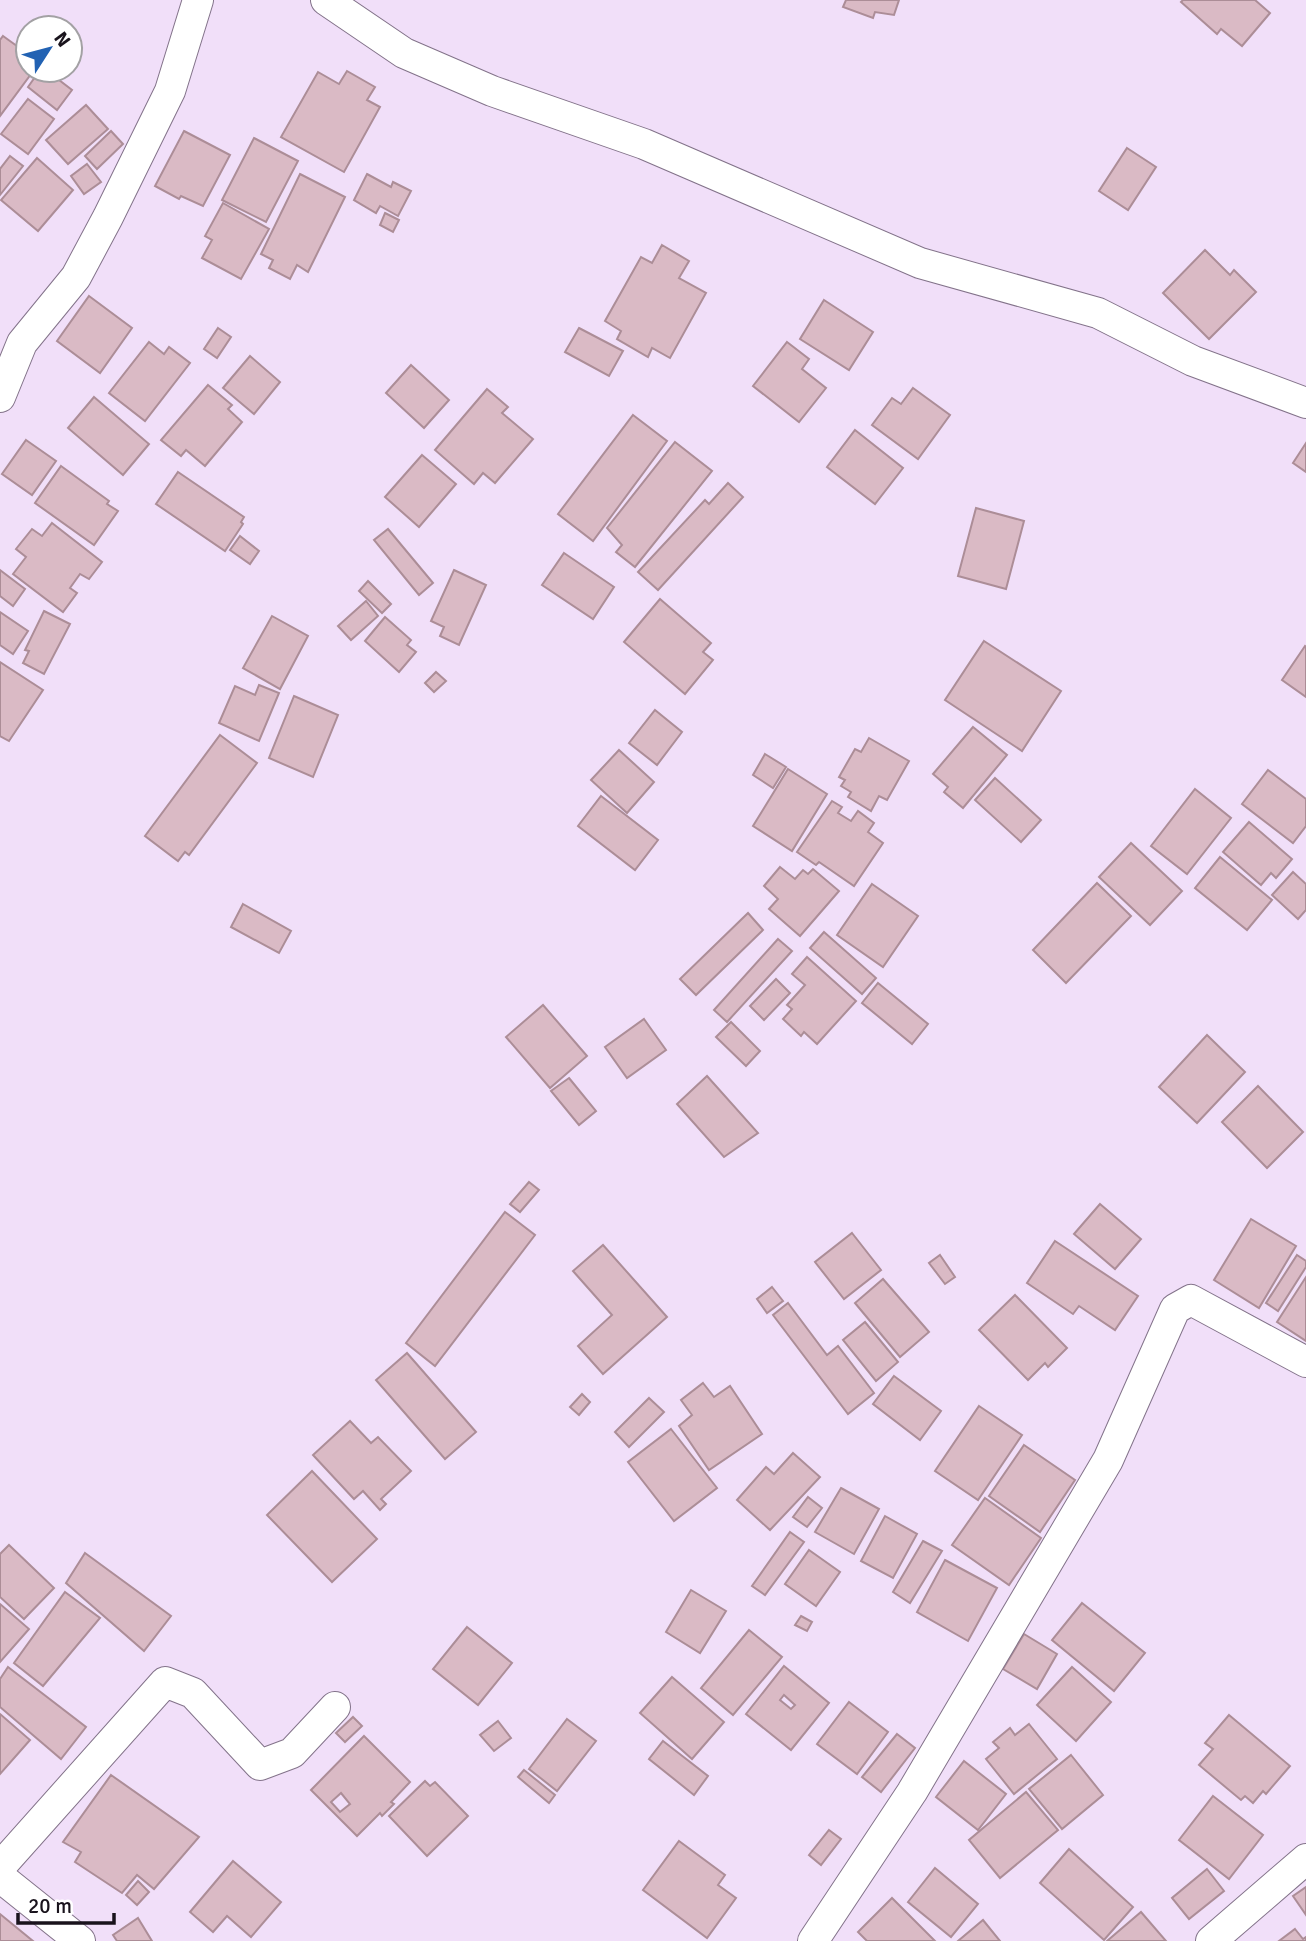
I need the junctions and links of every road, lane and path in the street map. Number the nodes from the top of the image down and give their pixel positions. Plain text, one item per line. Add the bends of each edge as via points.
1 (198, 0) edge
2 (326, 0) edge
3 (0, 397) edge
4 (1306, 403) edge
5 (1306, 1362) edge
6 (335, 1707) dead end
7 (1306, 1859) edge
8 (0, 1867) edge
9 (0, 1877) edge
10 (80, 1941) edge
11 (814, 1941) edge
12 (1211, 1941) edge

1 - 3 street via 170,90 108,217 76,278 22,343
2 - 4 street via 404,53 492,91 644,144 920,263 1098,313 1194,361
5 - 11 street via 1191,1300 1175,1308 1108,1460 912,1792
6 - 8 street via 292,1753 260,1765 193,1693 165,1682
7 - 12 street
9 - 10 street

